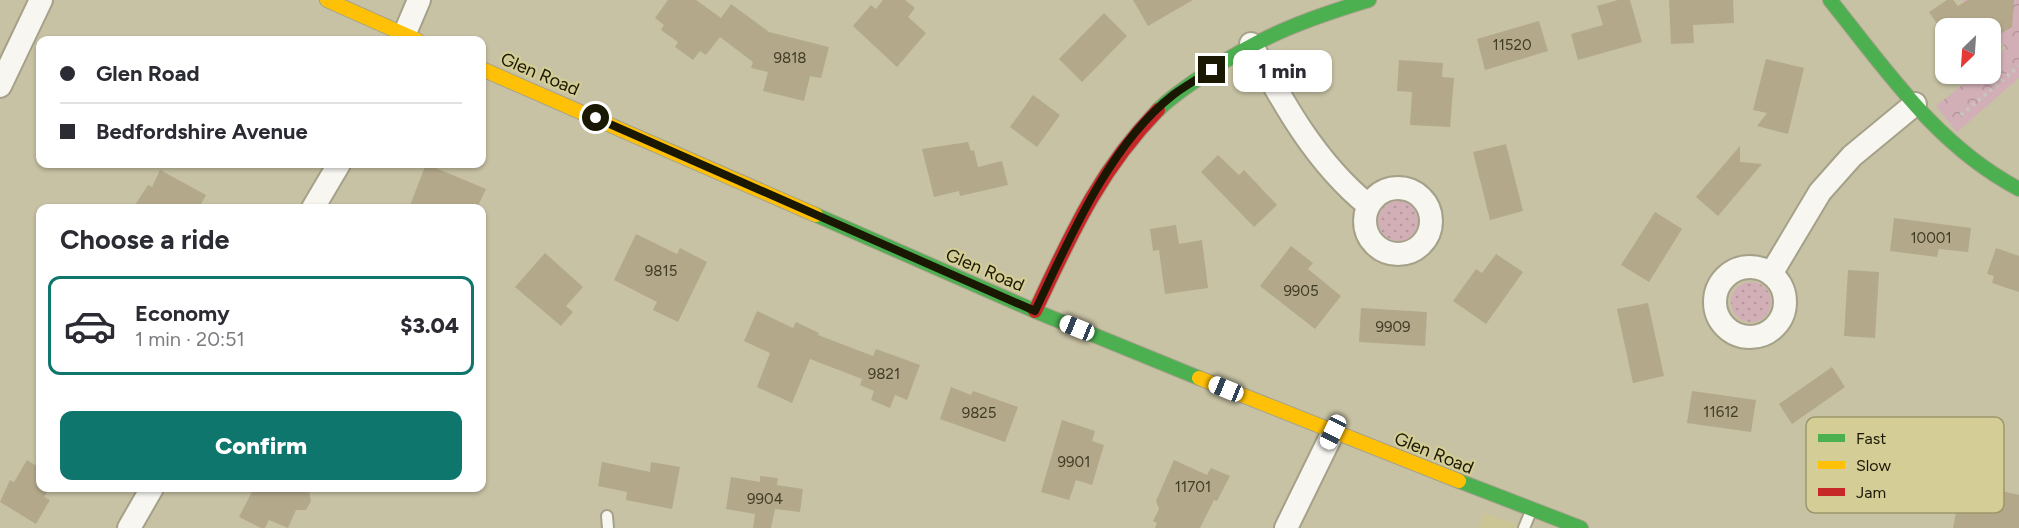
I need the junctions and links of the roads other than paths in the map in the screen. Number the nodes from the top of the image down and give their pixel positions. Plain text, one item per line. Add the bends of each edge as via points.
1 (41, 0) edge
2 (327, 0) edge
3 (419, 0) edge
4 (1369, 0) edge
5 (1830, 0) edge
6 (402, 36) edge
7 (409, 36) edge
8 (1251, 44) junction
9 (486, 71) edge
10 (0, 86) edge
11 (1915, 104) junction
12 (337, 168) edge
13 (2019, 189) edge
14 (315, 204) edge
15 (1368, 205) dead end
16 (1771, 274) dead end
17 (1035, 311) junction
18 (1333, 432) junction
19 (150, 492) edge
20 (1531, 511) junction
21 (607, 516) dead end
22 (129, 528) edge
23 (608, 528) edge
24 (1286, 528) edge
25 (1524, 528) edge
26 (1581, 528) edge

1 - 10 street
2 - 6 main road
3 - 7 street
4 - 8 main road via 1309,18
5 - 11 main road
8 - 15 street via 1288,112 1341,183
8 - 17 main road via 1172,96 1131,138 1084,207
9 - 17 main road, Glen Road
11 - 13 main road via 1940,133 1992,174
11 - 16 street via 1852,156 1820,192
12 - 14 street
17 - 18 main road, Glen Road
18 - 20 main road, Glen Road
18 - 24 street
19 - 22 street
20 - 25 lane
20 - 26 main road, Glen Road
21 - 23 lane

